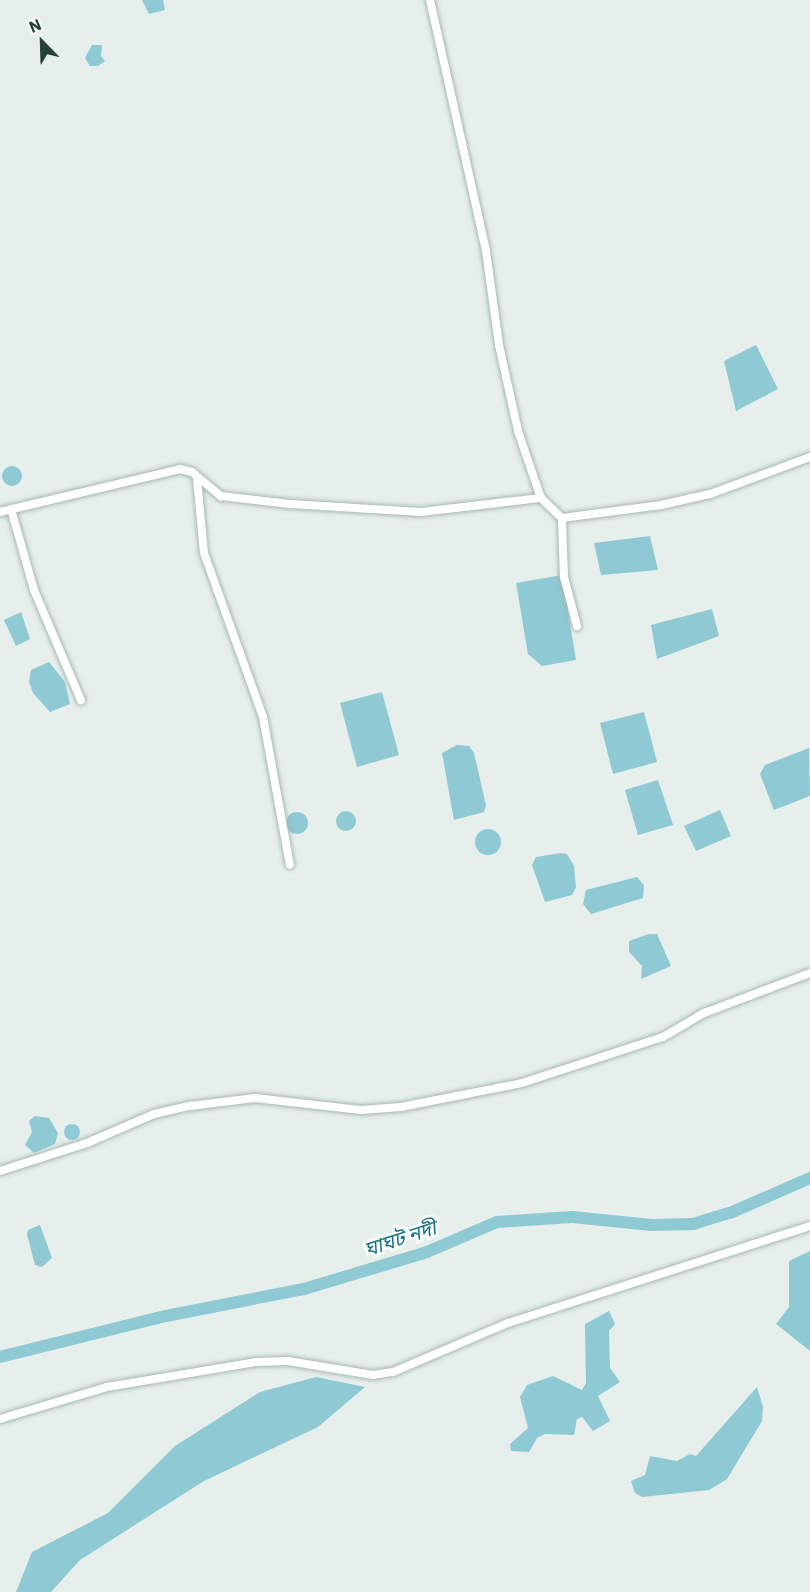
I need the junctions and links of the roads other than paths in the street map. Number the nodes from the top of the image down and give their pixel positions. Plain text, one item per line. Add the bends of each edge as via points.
1 (430, 0) edge
2 (810, 457) edge
3 (197, 479) junction
4 (542, 498) junction
5 (11, 508) junction
6 (0, 512) edge
7 (562, 518) junction
8 (577, 626) dead end
9 (81, 700) dead end
10 (290, 865) dead end
11 (810, 973) edge
12 (0, 1171) edge
13 (810, 1226) edge
14 (0, 1419) edge

1 - 4 street via 486,251 518,431
2 - 7 street via 710,495
3 - 4 street via 221,495 377,512 422,512
3 - 5 street via 180,469 166,470
3 - 10 street via 204,553 263,717
4 - 7 street
5 - 6 street
5 - 9 street via 34,590
7 - 8 street via 564,577
11 - 12 street via 704,1013 663,1037 522,1083 401,1107 361,1110 255,1098 190,1107 154,1114 87,1143
13 - 14 street via 508,1323 393,1372 373,1375 288,1361 257,1362 107,1387

